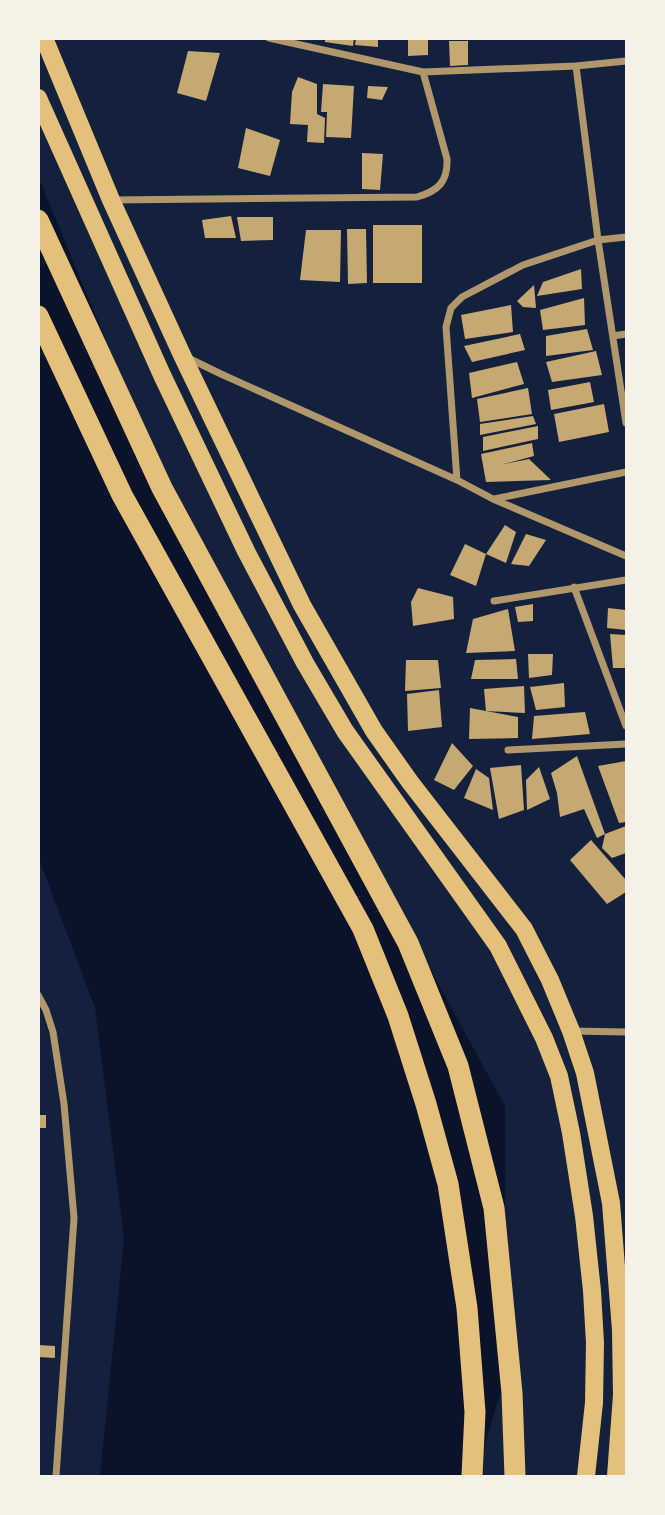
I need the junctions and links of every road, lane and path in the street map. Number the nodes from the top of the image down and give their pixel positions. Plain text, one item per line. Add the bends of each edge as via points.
1 (44, 38) edge
2 (269, 38) edge
3 (626, 61) edge
4 (576, 66) junction
5 (423, 72) junction
6 (38, 98) edge
7 (111, 200) junction
8 (38, 220) edge
9 (626, 237) edge
10 (598, 240) junction
11 (38, 316) edge
12 (626, 334) edge
13 (612, 336) junction
14 (182, 355) junction
15 (626, 423) edge
16 (626, 472) edge
17 (457, 480) junction
18 (493, 499) junction
19 (626, 556) edge
20 (626, 580) edge
21 (574, 587) junction
22 (494, 601) dead end
23 (626, 726) edge
24 (626, 744) edge
25 (508, 750) dead end
26 (38, 995) edge
27 (571, 1031) junction
28 (626, 1032) edge
29 (56, 1476) edge
30 (472, 1476) edge
31 (514, 1476) edge
32 (586, 1476) edge
33 (616, 1476) edge

1 - 7 main road
2 - 5 street
3 - 4 street
4 - 5 street
4 - 10 street
5 - 7 street via 447,159 439,188 417,197
6 - 32 main road via 162,375 304,663 345,731 498,946 544,1038 559,1076 571,1133 592,1291 594,1403
7 - 14 main road
8 - 31 highway via 162,488 408,943 458,1066 494,1208 512,1393
9 - 10 street
10 - 13 street
10 - 17 street via 538,258 469,292 451,309 446,327
11 - 30 highway via 122,495 363,929 397,1016 448,1184 467,1308 475,1412
12 - 13 street
13 - 15 street
14 - 17 street
14 - 27 main road via 302,605 346,683 410,782 524,929
16 - 18 street
17 - 18 street
18 - 19 street
20 - 21 street
21 - 22 street
21 - 23 street
24 - 25 street
26 - 29 street via 47,1010 62,1092 74,1218
27 - 28 street
27 - 33 main road via 585,1073 611,1203 621,1330

